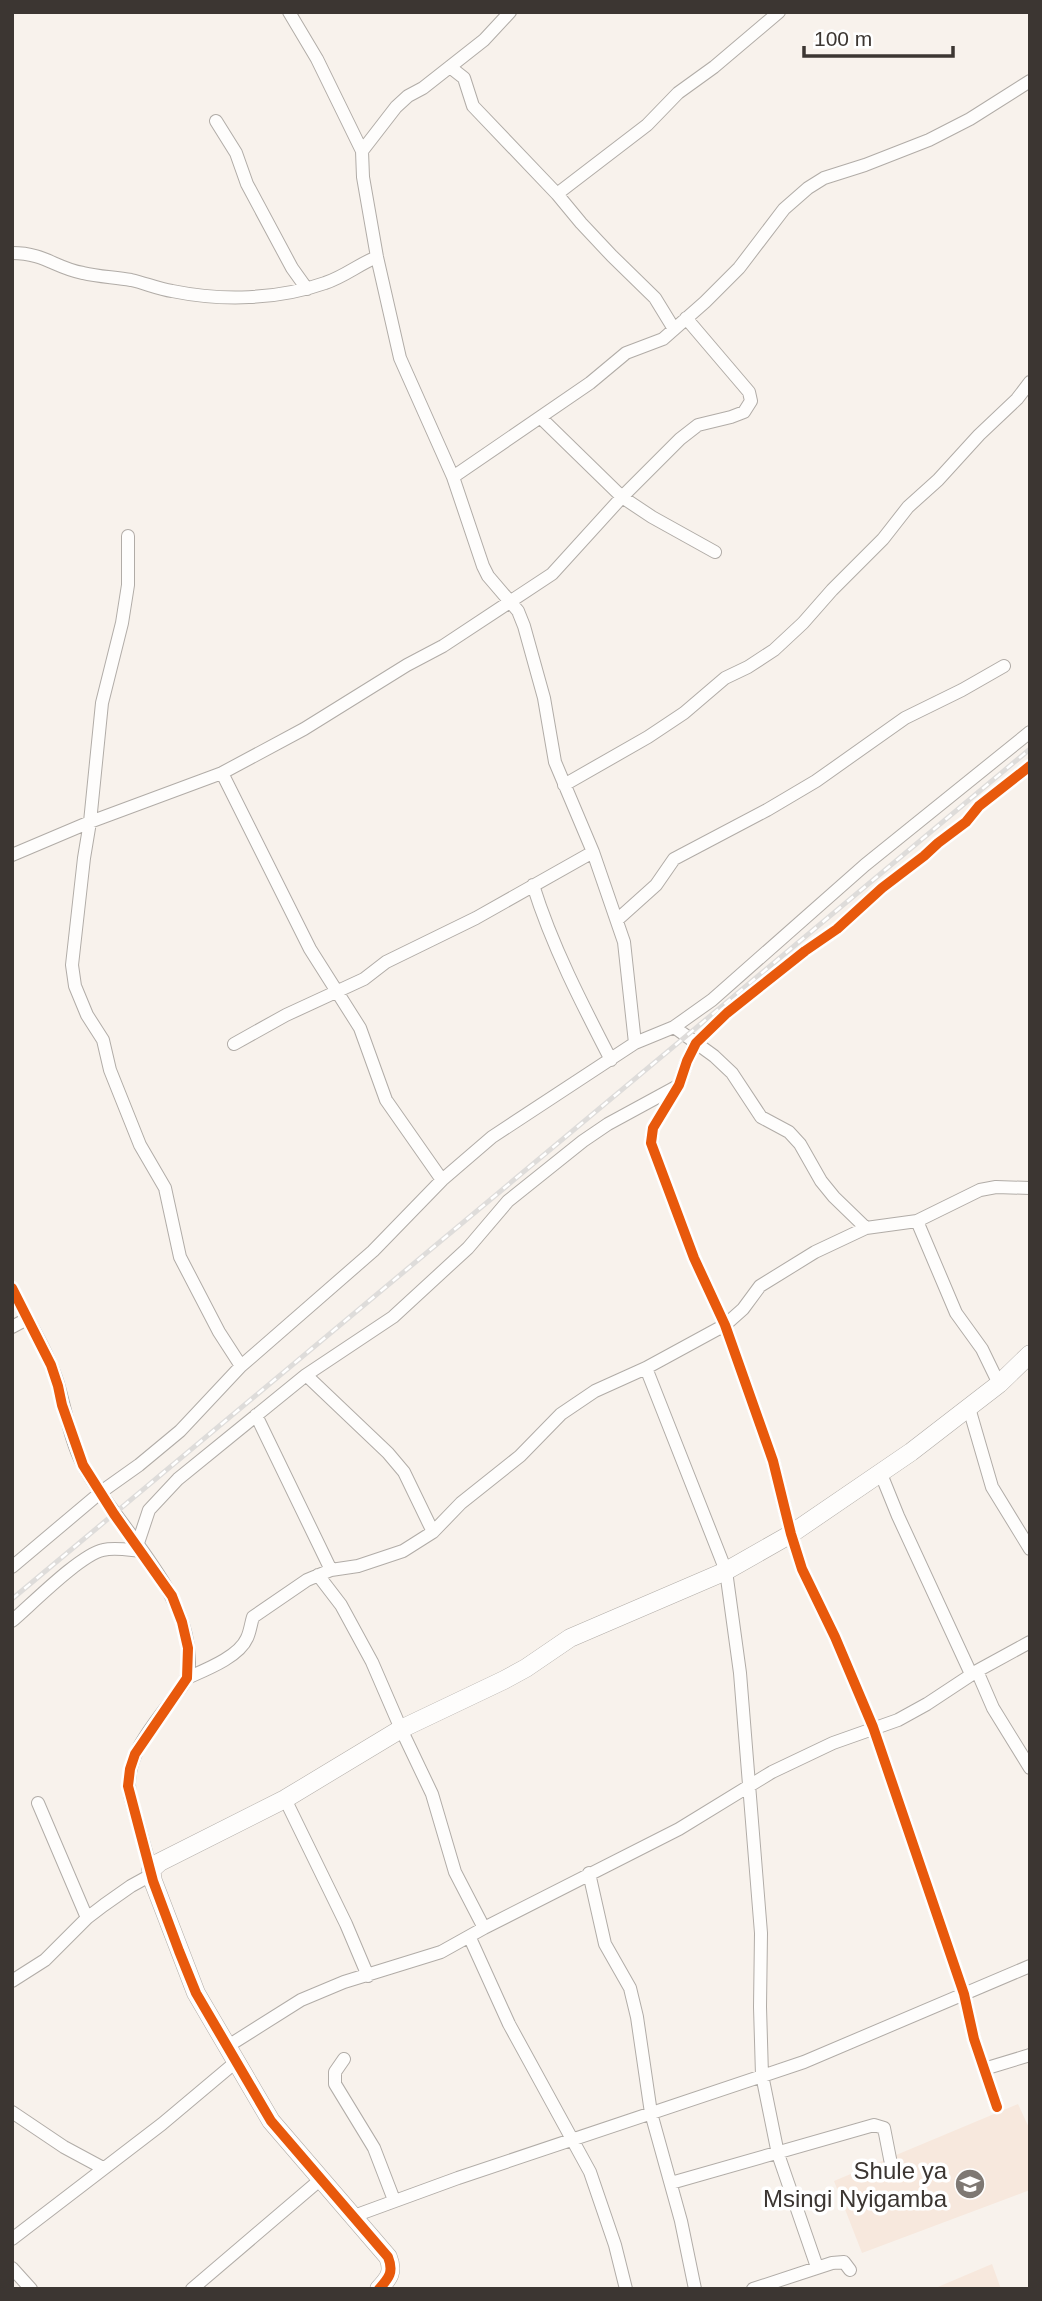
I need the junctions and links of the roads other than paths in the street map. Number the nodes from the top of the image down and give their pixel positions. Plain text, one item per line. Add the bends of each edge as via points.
1 (289, 12) edge
2 (510, 12) edge
3 (779, 12) edge
4 (450, 67) junction
5 (1030, 80) edge
6 (216, 121) dead end
7 (362, 151) junction
8 (557, 194) junction
9 (12, 253) edge
10 (377, 257) junction
11 (307, 289) junction
12 (686, 318) junction
13 (674, 329) junction
14 (1030, 382) edge
15 (541, 418) junction
16 (453, 477) junction
17 (622, 497) junction
18 (128, 536) dead end
19 (715, 552) dead end
20 (510, 601) junction
21 (1004, 666) dead end
22 (1030, 732) edge
23 (1030, 766) edge
24 (222, 773) junction
25 (564, 785) junction
26 (90, 822) junction
27 (593, 852) junction
28 (13, 853) edge
29 (533, 885) junction
30 (617, 920) junction
31 (338, 991) junction
32 (674, 1027) junction
33 (635, 1043) junction
34 (696, 1043) junction
35 (234, 1044) dead end
36 (611, 1060) junction
37 (679, 1085) junction
38 (442, 1180) junction
39 (1030, 1188) edge
40 (917, 1221) junction
41 (866, 1228) junction
42 (12, 1288) edge
43 (27, 1319) junction
44 (725, 1325) junction
45 (12, 1327) edge
46 (1030, 1354) edge
47 (241, 1366) junction
48 (646, 1368) junction
49 (306, 1375) junction
50 (999, 1384) junction
51 (969, 1408) junction
52 (256, 1415) junction
53 (881, 1474) junction
54 (100, 1492) junction
55 (433, 1532) junction
56 (791, 1534) junction
57 (139, 1548) junction
58 (1030, 1549) edge
59 (12, 1567) edge
60 (331, 1570) junction
61 (726, 1571) junction
62 (318, 1575) junction
63 (12, 1621) edge
64 (1030, 1642) edge
65 (974, 1672) junction
66 (187, 1678) junction
67 (873, 1727) junction
68 (401, 1729) junction
69 (1030, 1768) edge
70 (748, 1787) junction
71 (285, 1799) junction
72 (38, 1803) dead end
73 (151, 1872) junction
74 (589, 1873) junction
75 (87, 1918) junction
76 (484, 1928) junction
77 (470, 1938) junction
78 (1030, 1966) edge
79 (368, 1976) junction
80 (12, 1981) edge
81 (964, 1994) junction
82 (233, 2053) junction
83 (1030, 2055) edge
84 (344, 2059) dead end
85 (984, 2069) junction
86 (762, 2076) junction
87 (997, 2107) dead end
88 (12, 2112) edge
89 (651, 2113) junction
90 (573, 2139) junction
91 (778, 2154) junction
92 (103, 2168) junction
93 (893, 2174) dead end
94 (321, 2179) junction
95 (671, 2183) junction
96 (394, 2200) junction
97 (354, 2216) junction
98 (12, 2239) edge
99 (817, 2267) junction
100 (12, 2269) edge
101 (850, 2270) dead end
102 (776, 2285) edge
103 (31, 2289) edge
104 (192, 2289) edge
105 (379, 2289) edge
106 (626, 2289) edge
107 (695, 2289) edge
108 (753, 2289) edge

1 - 7 street
2 - 4 street
3 - 8 street
4 - 7 street via 396,107
4 - 8 street via 464,78 473,106
5 - 12 street via 929,140 808,188 784,209 738,268
6 - 11 street
7 - 10 street
8 - 13 street via 655,298
9 - 11 street via 34,254 81,273 193,295 250,297
10 - 11 street
10 - 16 street via 400,358
12 - 13 street
12 - 17 street via 749,392 751,401 731,417 698,425
13 - 15 street via 663,339 626,353
14 - 25 street via 774,650 725,678 648,737
15 - 16 street
15 - 17 street
16 - 20 street via 483,566
17 - 19 street
17 - 20 street via 552,574
18 - 26 street via 128,585 102,703
20 - 24 street via 356,698
20 - 25 street via 524,626
21 - 30 street via 905,718 767,810 674,859 656,885
22 - 32 street via 864,865 712,1000
23 - 34 street
24 - 26 street
24 - 31 street via 310,949
25 - 27 street
26 - 28 street
26 - 47 street via 72,965 75,986 103,1040 116,1087 141,1145 165,1188 180,1256
27 - 29 street
27 - 30 street
29 - 31 street
29 - 36 street via 549,932
30 - 33 street via 627,957
31 - 35 street
31 - 38 street via 360,1028 386,1100
32 - 33 street
32 - 34 street
33 - 36 street
34 - 37 street
34 - 41 street via 732,1073 761,1116 789,1132 828,1189
36 - 38 street via 492,1137
37 - 44 street via 653,1128 651,1143
37 - 49 street via 583,1141 508,1201 468,1248 393,1317
38 - 47 street via 373,1251
39 - 40 street via 980,1190
40 - 41 street
40 - 50 street via 956,1314 982,1349
41 - 44 street via 760,1286
42 - 43 street
43 - 45 street
43 - 54 street via 51,1365 79,1457
44 - 48 street
44 - 56 street via 774,1461
46 - 50 street
47 - 54 street via 180,1431
48 - 55 street via 595,1391 561,1413 520,1456
48 - 61 street
49 - 52 street
49 - 55 street via 396,1462
50 - 51 street
51 - 53 street
51 - 58 street via 992,1487
52 - 57 street via 156,1501 149,1510
52 - 60 street
53 - 56 street
53 - 65 street
54 - 57 street
54 - 59 street
55 - 60 street via 390,1556
56 - 61 street
56 - 67 street via 802,1569
57 - 63 street via 94,1553
57 - 66 street via 172,1596 182,1622 188,1648
60 - 62 street
61 - 68 street via 570,1638 504,1680
61 - 70 street
62 - 66 street via 253,1616 242,1646
62 - 68 street via 357,1631
64 - 65 street
65 - 67 street via 898,1720
65 - 69 street
66 - 73 street via 148,1732 130,1769 128,1786
67 - 70 street
67 - 81 street
68 - 71 street
68 - 76 street via 432,1794 455,1871
70 - 74 street via 679,1829
70 - 86 street via 761,1933
71 - 73 street via 168,1858
71 - 79 street
72 - 75 street
73 - 75 street
73 - 82 street via 196,1993
74 - 76 street
74 - 89 street via 605,1944 630,1988
75 - 80 street via 45,1961
76 - 77 street
77 - 79 street
77 - 90 street via 509,2024
78 - 81 street
79 - 82 street via 301,2000
81 - 85 street
81 - 86 street
82 - 92 street via 162,2124
82 - 94 street via 271,2121
83 - 85 street
84 - 96 street via 335,2072 335,2084 374,2148
85 - 87 street
86 - 89 street
86 - 91 street
88 - 92 street
89 - 90 street
89 - 95 street
90 - 96 street
90 - 106 street via 598,2193
91 - 93 street via 863,2126 881,2125
91 - 95 street
91 - 99 street
92 - 98 street
94 - 97 street
94 - 104 street
95 - 107 street
96 - 97 street
97 - 105 street via 391,2264 390,2275
99 - 101 street via 844,2262
99 - 102 street
100 - 103 street
102 - 108 street

